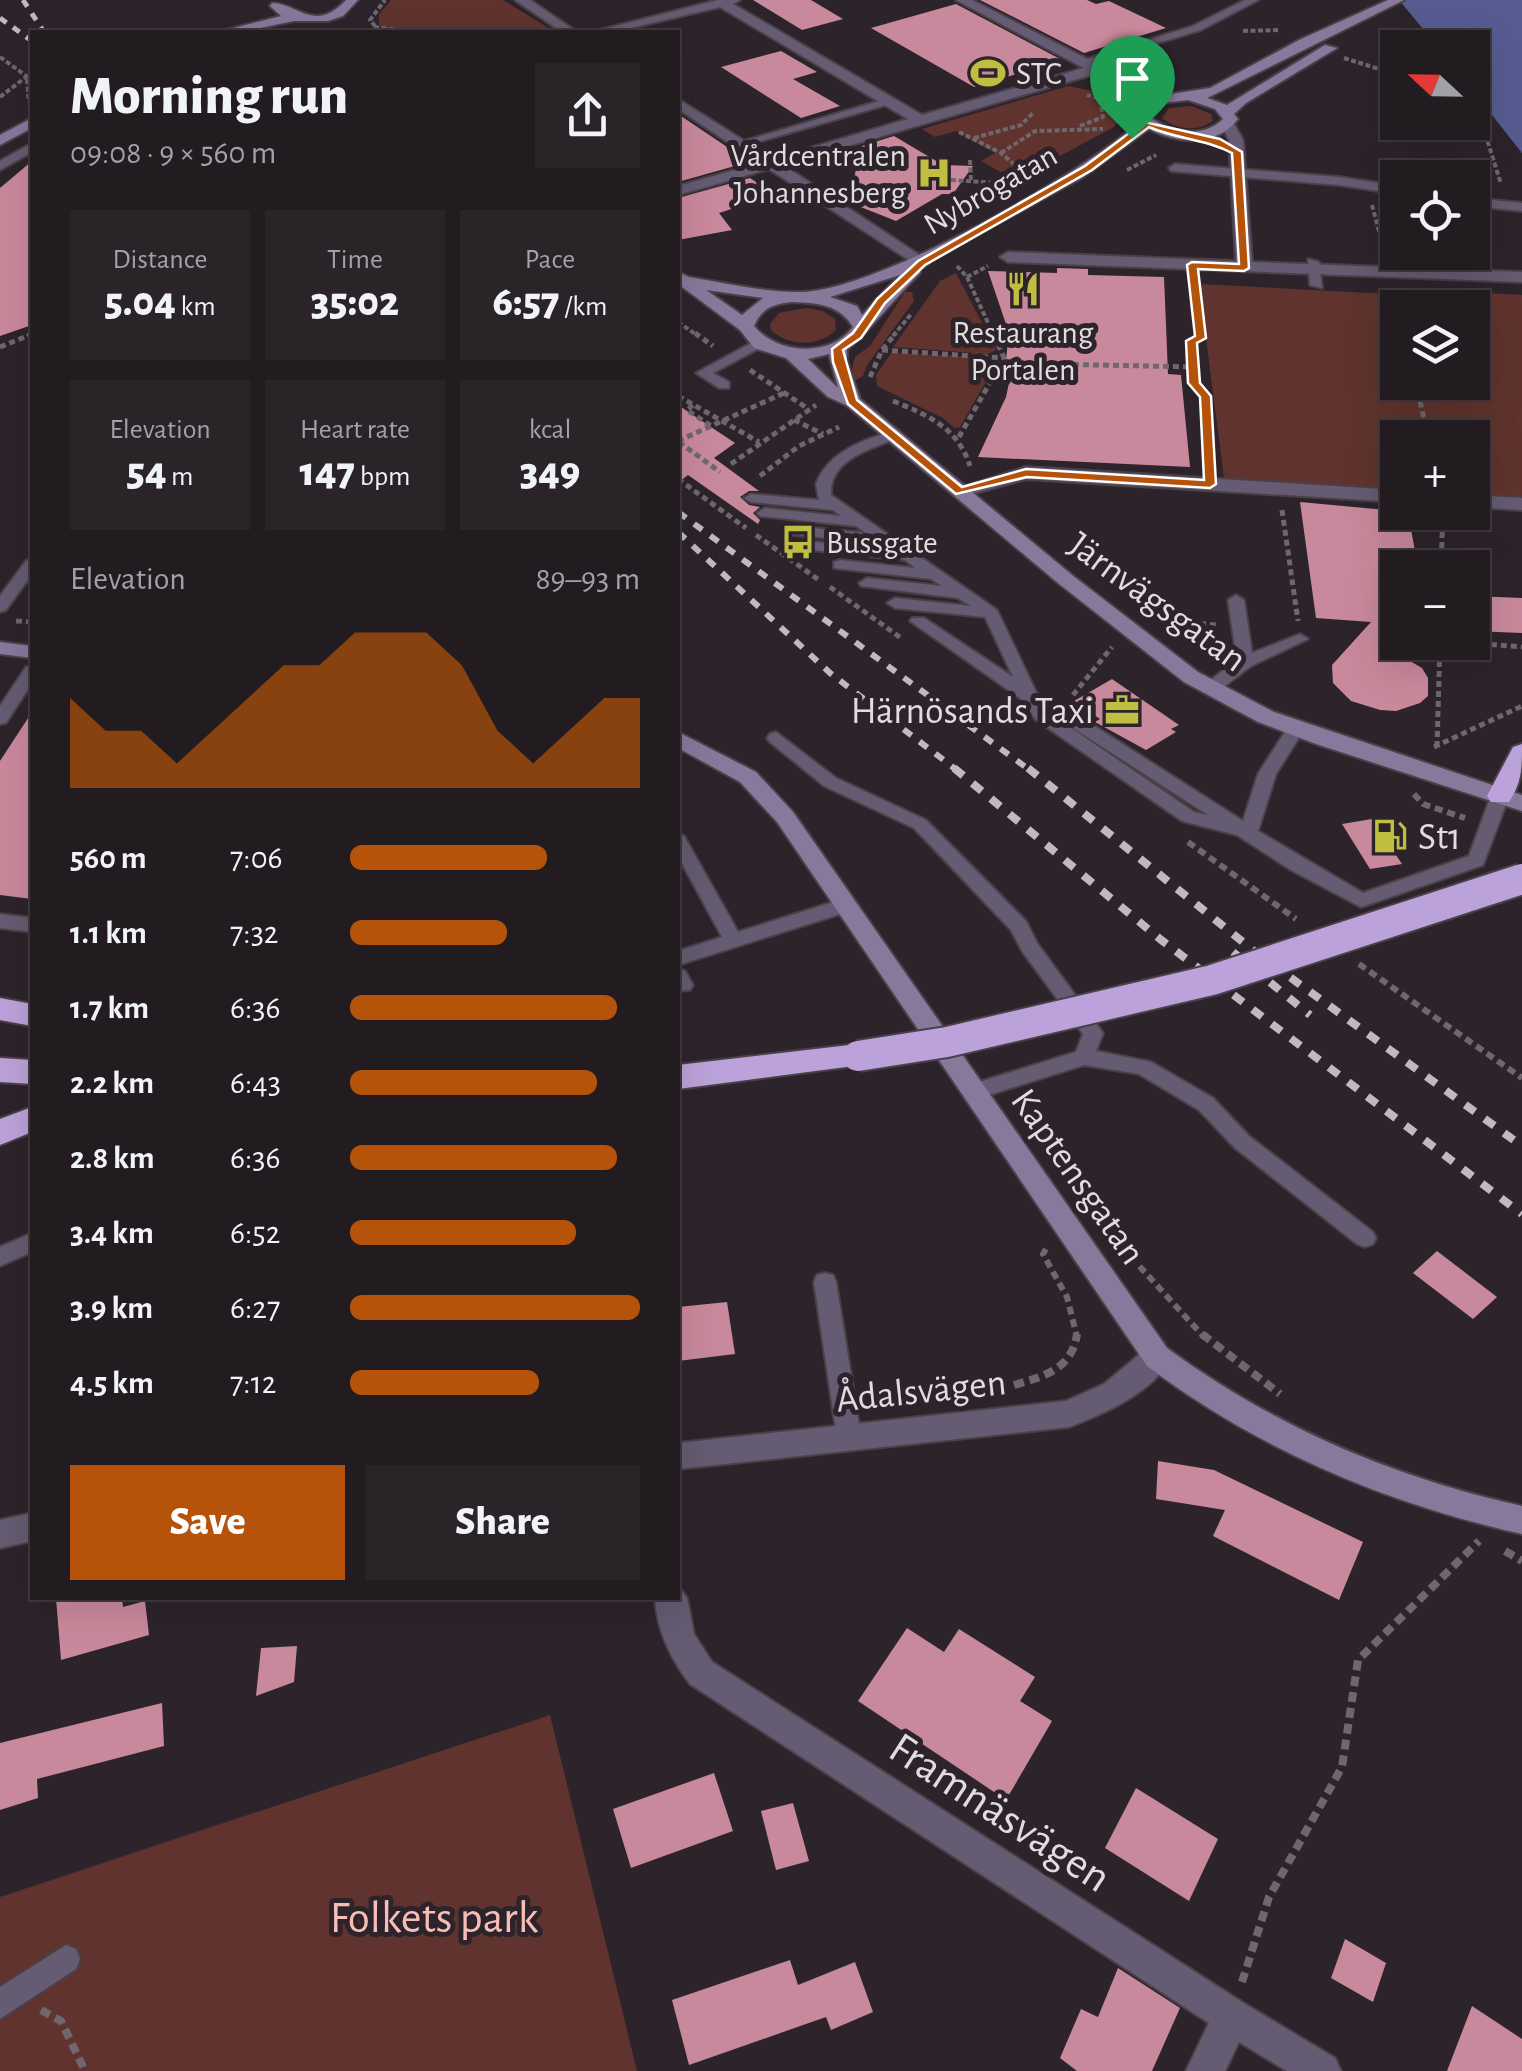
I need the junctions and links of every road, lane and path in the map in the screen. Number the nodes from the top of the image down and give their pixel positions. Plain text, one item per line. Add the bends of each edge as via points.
1 (385, 0) edge
2 (521, 0) edge
3 (962, 0) edge
4 (1214, 0) edge
5 (1254, 0) edge
6 (724, 1) edge
7 (1397, 1) edge
8 (279, 2) edge
9 (353, 3) edge
10 (1235, 8) junction
11 (300, 18) junction
12 (1358, 22) junction
13 (350, 25) dead end
14 (374, 27) junction
15 (334, 29) dead end
16 (231, 30) edge
17 (234, 30) edge
18 (378, 30) edge
19 (399, 30) edge
20 (567, 30) edge
21 (606, 30) edge
22 (1334, 54) dead end
23 (0, 57) edge
24 (1089, 65) junction
25 (1380, 69) edge
26 (28, 79) edge
27 (1074, 94) dead end
28 (0, 97) edge
29 (1171, 97) junction
30 (1194, 98) junction
31 (889, 101) junction
32 (30, 103) edge
33 (680, 104) edge
34 (1042, 104) dead end
35 (1144, 117) junction
36 (1228, 118) junction
37 (920, 120) junction
38 (30, 123) edge
39 (1106, 129) dead end
40 (1068, 130) junction
41 (1190, 135) junction
42 (973, 138) junction
43 (1487, 140) edge
44 (0, 141) edge
45 (740, 144) junction
46 (30, 148) edge
47 (1237, 152) junction
48 (1001, 153) junction
49 (970, 160) dead end
50 (769, 163) junction
51 (1348, 164) dead end
52 (0, 166) edge
53 (1089, 168) junction
54 (1175, 168) dead end
55 (1040, 170) dead end
56 (1238, 171) junction
57 (1029, 177) junction
58 (951, 180) dead end
59 (971, 180) junction
60 (1339, 180) junction
61 (1015, 184) junction
62 (1380, 187) edge
63 (680, 190) edge
64 (1000, 192) dead end
65 (1490, 204) edge
66 (1515, 206) edge
67 (1008, 256) dead end
68 (921, 263) junction
69 (1192, 265) junction
70 (957, 266) dead end
71 (1244, 268) junction
72 (1522, 277) edge
73 (682, 279) edge
74 (799, 297) junction
75 (680, 323) edge
76 (746, 326) junction
77 (860, 327) junction
78 (30, 335) edge
79 (760, 344) junction
80 (0, 347) edge
81 (838, 349) junction
82 (882, 350) dead end
83 (722, 352) dead end
84 (792, 354) junction
85 (1003, 361) junction
86 (742, 365) dead end
87 (1193, 367) junction
88 (724, 385) dead end
89 (784, 393) junction
90 (680, 397) edge
91 (884, 397) dead end
92 (852, 401) junction
93 (692, 404) junction
94 (792, 419) junction
95 (720, 422) junction
96 (711, 426) junction
97 (839, 427) dead end
98 (824, 434) junction
99 (893, 435) junction
100 (959, 437) junction
101 (680, 441) edge
102 (760, 442) junction
103 (680, 443) edge
104 (954, 448) dead end
105 (966, 450) junction
106 (731, 464) dead end
107 (720, 472) dead end
108 (755, 480) dead end
109 (986, 484) junction
110 (1210, 484) junction
111 (1280, 489) junction
112 (960, 491) junction
113 (1380, 495) edge
114 (732, 497) dead end
115 (751, 498) dead end
116 (1490, 502) edge
117 (1522, 504) edge
118 (834, 506) junction
119 (718, 508) dead end
120 (765, 514) dead end
121 (859, 522) junction
122 (791, 530) dead end
123 (883, 539) junction
124 (816, 547) dead end
125 (909, 557) junction
126 (840, 565) dead end
127 (30, 567) edge
128 (934, 574) junction
129 (866, 584) dead end
130 (962, 593) junction
131 (1236, 600) dead end
132 (895, 603) dead end
133 (0, 608) edge
134 (992, 613) junction
135 (918, 621) dead end
136 (1155, 624) dead end
137 (1240, 626) junction
138 (1300, 639) joint
139 (1117, 643) dead end
140 (1490, 644) edge
141 (1522, 647) edge
142 (0, 648) edge
143 (30, 652) edge
144 (1439, 660) edge
145 (1245, 662) junction
146 (29, 680) edge
147 (1211, 688) junction
148 (1030, 697) junction
149 (1070, 700) dead end
150 (1522, 706) edge
151 (30, 708) edge
152 (4, 712) edge
153 (1296, 728) junction
154 (776, 738) dead end
155 (680, 740) edge
156 (1436, 747) junction
157 (1424, 749) dead end
158 (1522, 753) edge
159 (1511, 800) edge
160 (1249, 832) junction
161 (680, 844) edge
162 (1522, 879) edge
163 (846, 905) junction
164 (0, 921) edge
165 (30, 926) edge
166 (732, 939) junction
167 (680, 957) edge
168 (0, 1009) edge
169 (30, 1015) edge
170 (1084, 1057) junction
171 (0, 1070) edge
172 (30, 1072) edge
173 (680, 1077) edge
174 (973, 1092) junction
175 (30, 1120) edge
176 (0, 1132) edge
177 (1113, 1234) dead end
178 (1364, 1238) dead end
179 (30, 1243) edge
180 (1047, 1249) dead end
181 (0, 1257) edge
182 (826, 1282) dead end
183 (1157, 1357) junction
184 (1008, 1386) dead end
185 (1290, 1400) dead end
186 (849, 1438) junction
187 (680, 1456) edge
188 (1522, 1520) edge
189 (30, 1527) edge
190 (0, 1534) edge
191 (1478, 1541) dead end
192 (671, 1600) edge
193 (66, 1959) dead end
194 (8, 2000) edge
195 (1232, 2017) junction
196 (86, 2071) edge
197 (1206, 2071) edge
198 (1322, 2071) edge

1 - 14 path via 370,20
2 - 20 street
3 - 24 street
4 - 10 lane
5 - 10 lane
6 - 21 street
6 - 31 street
7 - 12 main road
8 - 11 main road
8 - 16 main road
9 - 11 main road
9 - 13 main road
10 - 24 lane via 1198,28
11 - 15 main road
11 - 17 main road
12 - 30 main road
12 - 36 main road via 1354,34 1242,100
14 - 18 path
14 - 19 path
22 - 25 path
23 - 26 path
24 - 29 street
24 - 35 street
24 - 37 street
26 - 28 path
26 - 32 path
27 - 40 path via 1100,99 1103,117
29 - 30 main road
29 - 35 main road, Nybrogatan via 1151,102
30 - 36 main road
31 - 37 street
31 - 45 lane
33 - 45 street
34 - 42 path via 1021,125
35 - 41 main road
35 - 53 main road, Nybrogatan
36 - 41 main road, Nybrogatan
36 - 47 street
37 - 42 path
37 - 50 street
38 - 44 main road
39 - 40 path
40 - 48 path via 1035,131
41 - 47 street
41 - 53 main road, Nybrogatan
42 - 48 path
43 - 66 path
45 - 50 street
46 - 52 lane
47 - 56 street
48 - 57 path
49 - 59 path
50 - 63 street
50 - 68 street
51 - 60 lane
53 - 68 main road, Nybrogatan
54 - 56 lane
55 - 57 path
56 - 60 lane
56 - 71 street
57 - 61 path
58 - 59 path
59 - 61 path
60 - 62 lane
61 - 64 path
65 - 66 lane
67 - 69 street
68 - 74 main road, Nybrogatan via 847,289
68 - 77 main road, Nybrogatan
69 - 71 street
69 - 87 path via 1200,338 1191,341
70 - 85 path
71 - 72 street
73 - 74 main road
73 - 76 main road
74 - 76 main road via 753,311
74 - 77 main road via 840,303
75 - 83 path
76 - 79 main road
77 - 81 main road, Nybrogatan
78 - 80 path
79 - 84 main road
79 - 88 lane via 703,373
81 - 84 main road
81 - 92 main road
82 - 85 path
84 - 92 main road, Järnvägsgatan via 834,394
85 - 87 path
85 - 100 path
86 - 89 path
87 - 110 path via 1194,383 1206,396
89 - 94 path via 807,408
89 - 95 path
90 - 93 path
91 - 100 path
92 - 99 main road, Järnvägsgatan
93 - 95 path
93 - 96 path via 687,410
94 - 98 path
94 - 102 path
95 - 96 path
95 - 102 path
96 - 101 path
97 - 98 path
98 - 108 path
99 - 112 main road, Järnvägsgatan
99 - 118 lane via 848,454 828,471 822,490
100 - 105 path
102 - 106 path
103 - 107 path
104 - 105 path
105 - 109 path via 970,468
109 - 110 street via 1026,473
109 - 112 street
110 - 111 street
111 - 113 street
111 - 138 path
112 - 147 main road, Järnvägsgatan
114 - 119 path
115 - 118 lane
116 - 117 street
118 - 121 lane
120 - 121 lane
121 - 123 lane
122 - 123 lane
123 - 125 lane
124 - 125 lane
125 - 128 lane
126 - 128 lane
127 - 133 lane
128 - 130 lane
129 - 130 lane
130 - 134 lane
131 - 137 lane
132 - 134 lane
134 - 148 lane
135 - 148 lane
136 - 137 path via 1148,620
137 - 145 lane
138 - 145 lane
139 - 149 path
140 - 141 path
142 - 143 main road
144 - 156 path
145 - 147 lane
146 - 152 lane
147 - 153 main road, Järnvägsgatan
148 - 160 lane via 1040,715 1188,816
150 - 156 path
151 - 152 lane
153 - 159 main road, Järnvägsgatan
153 - 160 lane via 1267,774
154 - 170 lane via 830,782 920,824 1019,926 1094,1033
155 - 163 main road, Kaptensgatan via 748,777 785,817
156 - 157 path
158 - 159 highway
159 - 160 lane via 1477,860 1361,900
161 - 166 lane
162 - 173 highway, bridge via 1212,980 948,1042
163 - 166 lane
163 - 174 main road, Kaptensgatan
164 - 165 lane
166 - 167 lane
168 - 169 highway
170 - 174 lane
170 - 178 lane via 1144,1068 1206,1104 1242,1142
171 - 172 highway
174 - 183 main road, Kaptensgatan
175 - 176 highway
177 - 185 path via 1208,1343
179 - 181 lane
180 - 184 path via 1043,1254 1080,1322 1078,1347 1055,1372
182 - 186 lane
183 - 186 street, Ådalsvägen via 1114,1394 1069,1414
183 - 188 main road, Kaptensgatan via 1194,1388 1307,1446 1394,1484
186 - 187 street, Ådalsvägen
189 - 190 street
191 - 195 path via 1358,1660 1342,1768 1268,1896
192 - 195 street, Framnäsvägen via 684,1651 701,1673
193 - 194 lane
194 - 196 path via 61,2021
195 - 197 street
195 - 198 street, Framnäsvägen

